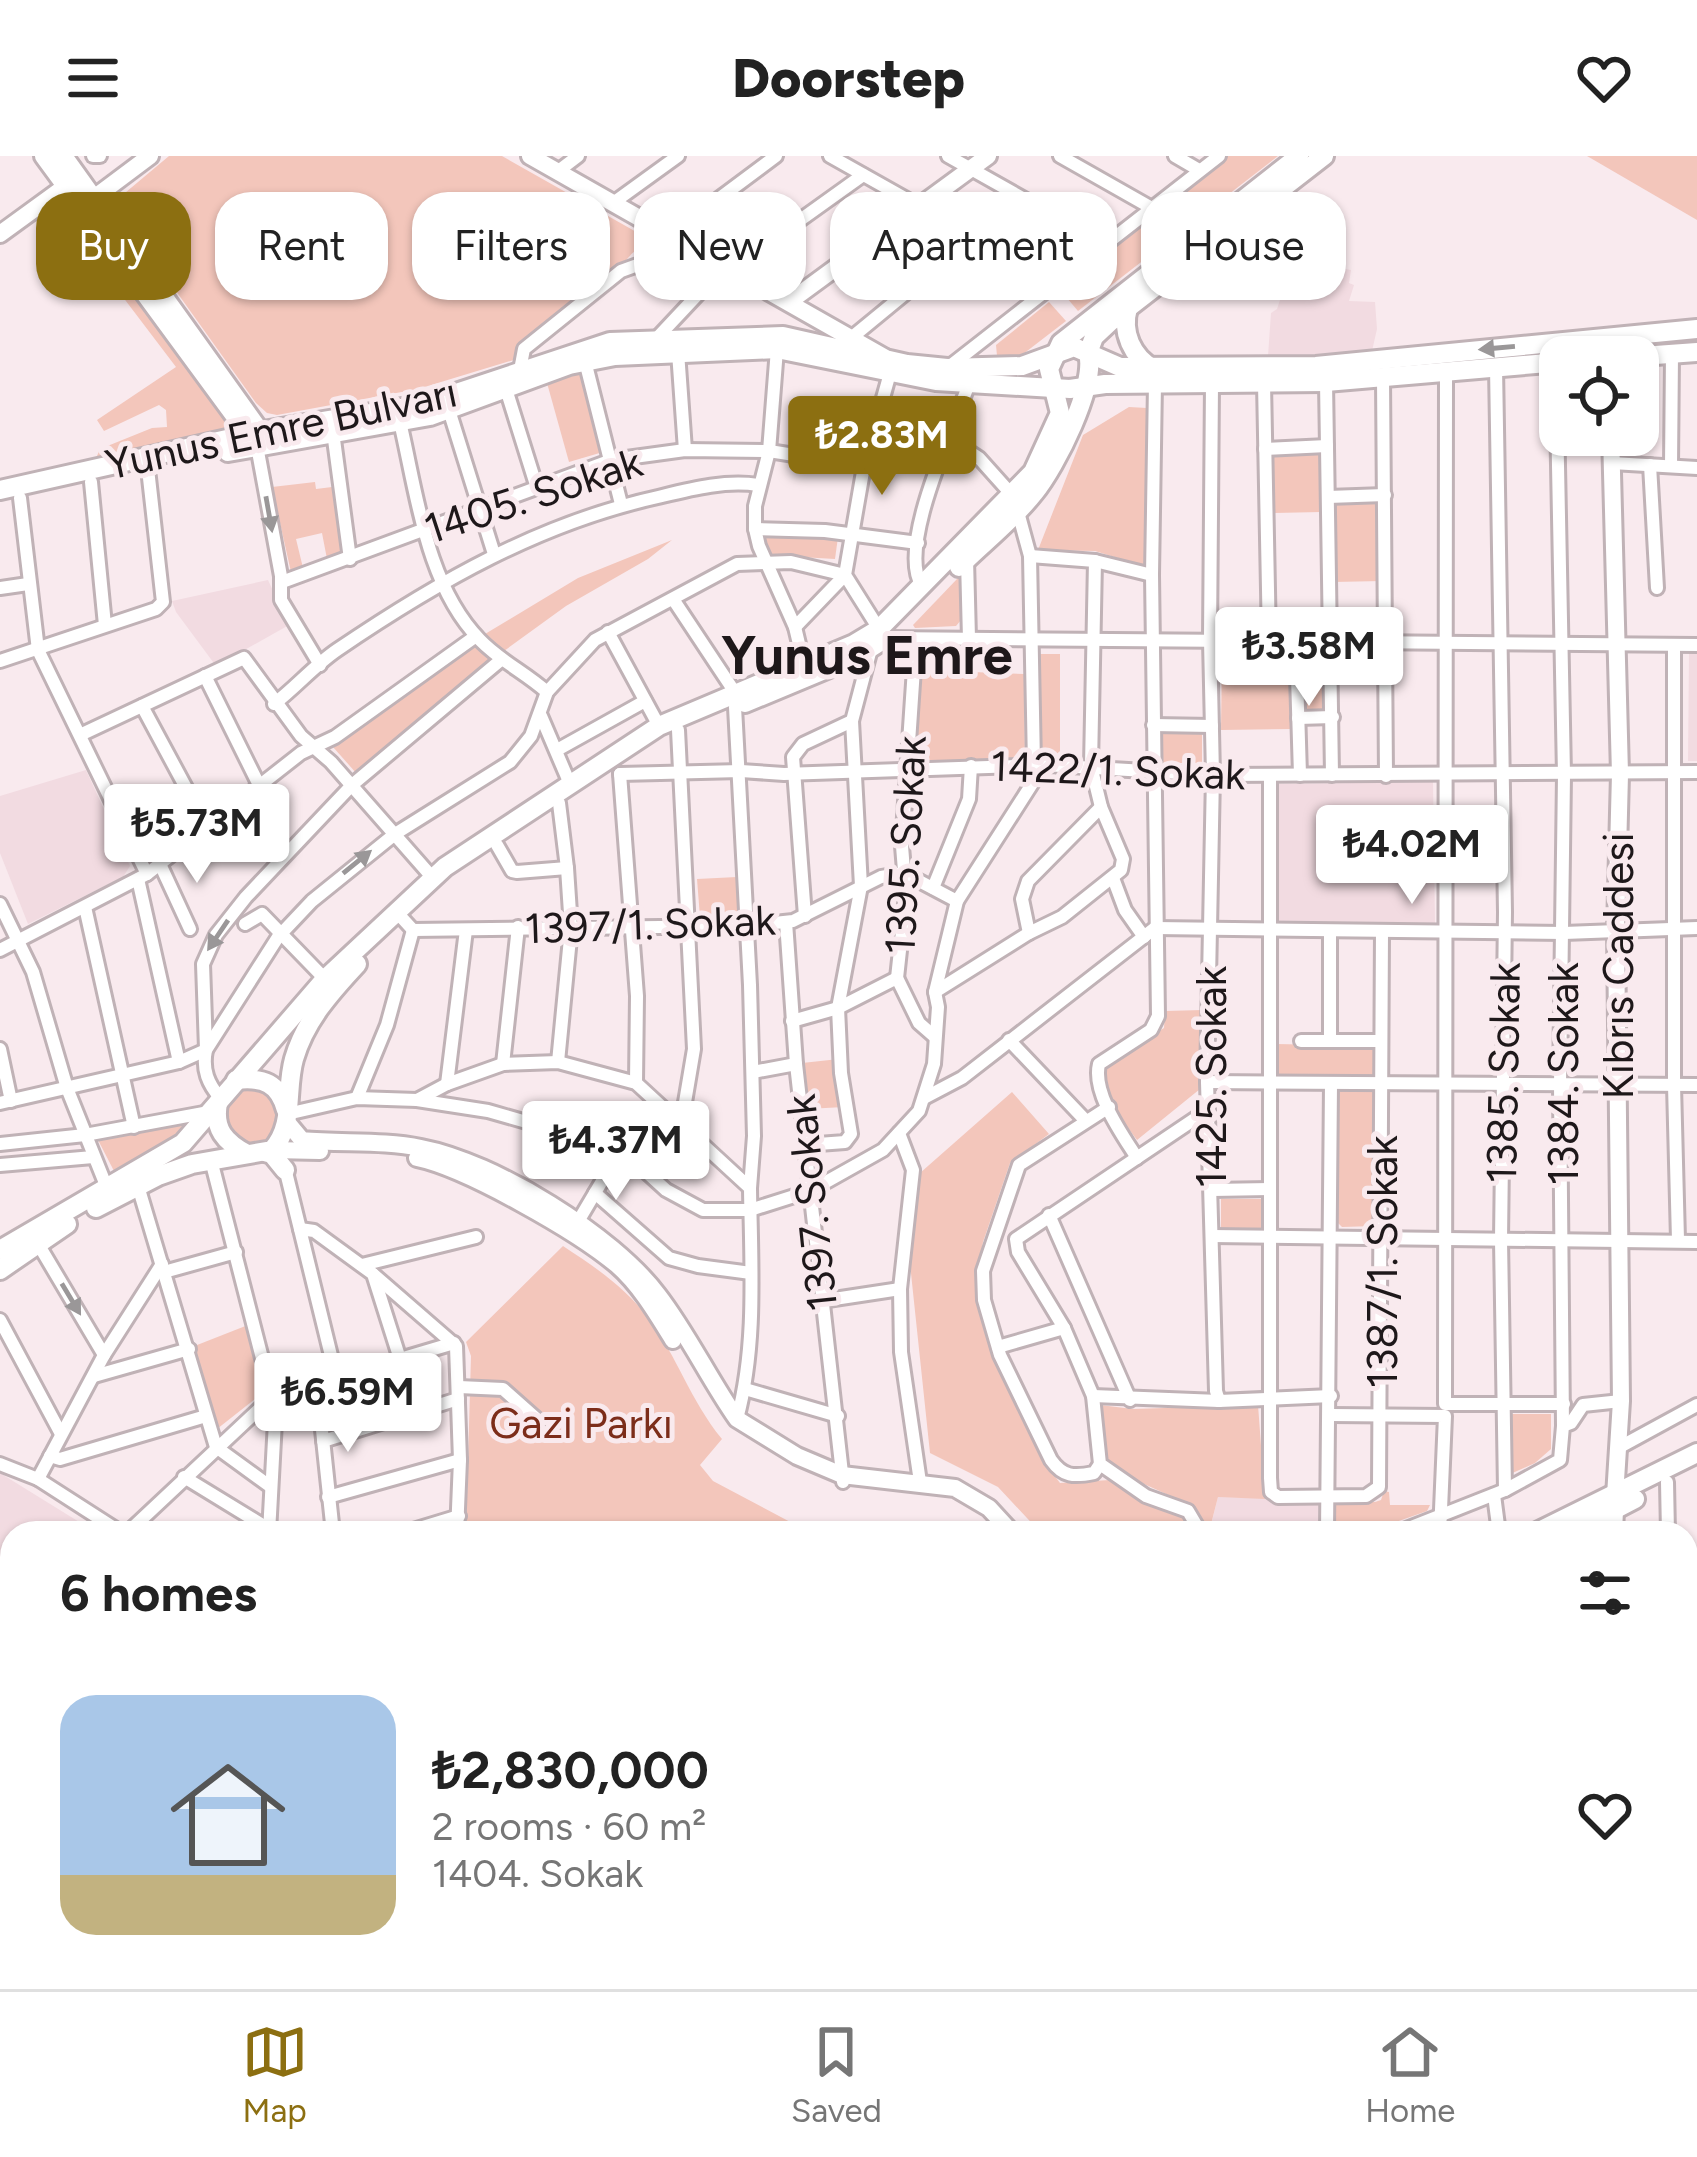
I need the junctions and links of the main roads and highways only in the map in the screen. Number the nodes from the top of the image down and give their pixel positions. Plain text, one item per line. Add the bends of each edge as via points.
1 (44, 156) edge
2 (63, 156) edge
3 (1299, 156) edge
4 (1324, 156) edge
5 (74, 192) edge
6 (82, 192) edge
7 (158, 300) edge
8 (1128, 308) junction
9 (1697, 329) edge
10 (1697, 352) edge
11 (1055, 353) junction
12 (1088, 353) junction
13 (1659, 355) edge
14 (1539, 364) edge
15 (890, 366) junction
16 (1155, 376) junction
17 (1054, 386) junction
18 (1087, 386) junction
19 (259, 439) junction
20 (0, 490) edge
21 (10, 500) edge
22 (1015, 504) junction
23 (878, 638) junction
24 (736, 700) junction
25 (668, 728) junction
26 (236, 1080) junction
27 (212, 1110) junction
28 (277, 1143) junction
29 (211, 1160) junction
30 (3, 1246) edge
31 (0, 1270) edge
32 (1697, 1453) edge
33 (1697, 1466) edge
34 (1615, 1503) junction
35 (1566, 1521) edge
36 (1588, 1521) edge

1 - 5 main road
2 - 6 main road
3 - 11 main road
4 - 8 main road
7 - 19 main road
8 - 12 main road via 1094,337
8 - 16 main road via 1129,340
9 -> 16 main road
10 - 13 main road
11 - 12 main road
11 - 15 main road, Yunus Emre Bulvarı via 992,369
11 - 17 main road
12 - 16 main road
12 - 18 main road
14 - 16 main road via 1326,382
15 - 17 main road, Yunus Emre Bulvarı via 936,382
15 - 19 main road, Yunus Emre Bulvarı via 777,349 585,361 400,422
15 - 19 main road, Yunus Emre Bulvarı via 846,342 783,336 590,345 420,404
16 - 18 main road
17 - 18 main road
17 - 22 main road via 1057,424
18 - 22 main road via 1044,480
19 - 20 main road, Yunus Emre Bulvarı
19 - 21 main road, Yunus Emre Bulvarı
22 - 23 main road
22 - 23 main road via 922,586
23 - 24 main road
23 - 24 main road
24 - 25 main road
25 - 26 main road via 432,877
25 - 28 main road via 617,771 444,881 340,982 292,1064
26 - 27 main road
26 - 28 main road via 258,1079 280,1093
27 - 28 main road via 222,1135
27 - 29 main road via 206,1126 220,1150
27 - 30 main road via 180,1146
28 - 29 main road
29 - 31 main road via 138,1186
32 - 34 main road
33 - 34 main road
34 - 35 main road
34 - 36 main road

